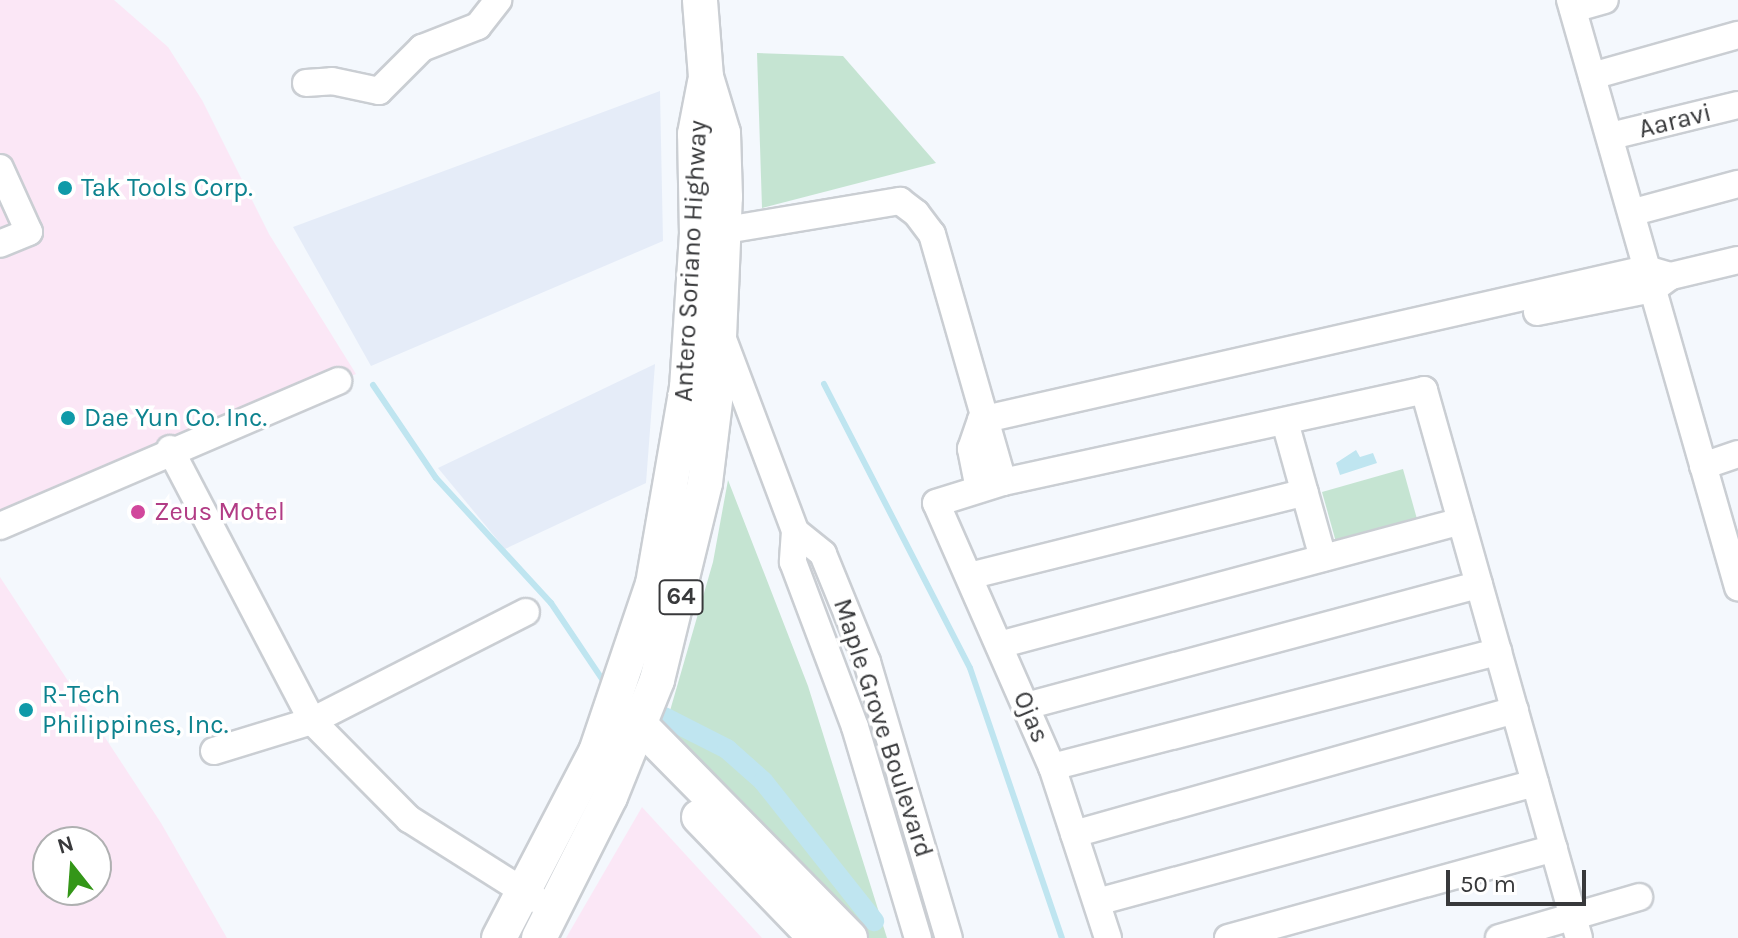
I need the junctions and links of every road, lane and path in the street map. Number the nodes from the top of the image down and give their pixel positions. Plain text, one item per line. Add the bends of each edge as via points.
1 (498, 0) edge
2 (700, 0) edge
3 (1605, 0) edge
4 (1571, 5) edge
5 (1738, 35) edge
6 (1592, 76) junction
7 (306, 83) dead end
8 (1738, 105) edge
9 (1611, 136) junction
10 (0, 168) edge
11 (1738, 184) edge
12 (1634, 212) junction
13 (711, 232) junction
14 (0, 244) edge
15 (1738, 260) edge
16 (1657, 278) junction
17 (720, 331) junction
18 (338, 381) dead end
19 (1285, 422) junction
20 (984, 428) junction
21 (170, 449) junction
22 (1738, 454) edge
23 (1703, 466) junction
24 (991, 486) junction
25 (1305, 492) junction
26 (1461, 521) junction
27 (0, 526) edge
28 (795, 531) junction
29 (1732, 542) edge
30 (1323, 558) junction
31 (969, 576) junction
32 (1479, 585) junction
33 (1738, 587) edge
34 (526, 612) dead end
35 (999, 645) junction
36 (1498, 652) junction
37 (1026, 706) junction
38 (1515, 710) junction
39 (312, 721) junction
40 (628, 729) junction
41 (214, 751) dead end
42 (1052, 767) junction
43 (1535, 783) junction
44 (1074, 834) junction
45 (1554, 848) junction
46 (1639, 897) dead end
47 (1097, 902) junction
48 (539, 913) edge
49 (1576, 927) edge
50 (499, 938) edge
51 (816, 938) edge
52 (850, 938) edge
53 (918, 938) edge
54 (949, 938) edge
55 (1108, 938) edge
56 (1228, 938) edge
57 (1499, 938) edge

1 - 7 street via 478,26 422,48 379,91 332,81
2 - 13 main road, Antero Soriano Highway / 64 via 706,77 695,134
3 - 4 street
4 - 6 street
5 - 6 street
6 - 9 street
8 - 9 street, Aaravi
9 - 12 street
10 - 14 street via 29,232
11 - 12 street
12 - 16 street
13 - 17 main road, Antero Soriano Highway / 64
13 - 20 street via 900,201 932,234
13 - 40 main road, Antero Soriano Highway / 64
15 - 16 street
16 - 20 street via 1473,324
16 - 23 street
17 - 28 street, Maple Grove Boulevard
17 - 40 main road, Antero Soriano Highway / 64 via 713,428 695,538 671,635
18 - 21 street
19 - 24 street
19 - 25 street
19 - 26 street via 1424,390
20 - 24 street
21 - 27 street
21 - 39 street
22 - 23 street
23 - 29 street
24 - 31 street, Ojas via 936,503
25 - 30 street
25 - 31 street
26 - 30 street
26 - 32 street
28 - 53 street, Maple Grove Boulevard via 793,562 851,715
28 - 54 street, Maple Grove Boulevard via 823,554 867,662
29 - 33 street
30 - 35 street
31 - 35 street, Ojas
32 - 36 street
32 - 37 street
34 - 39 street
35 - 37 street, Ojas
36 - 38 street
36 - 42 street
37 - 42 street, Ojas
38 - 43 street
38 - 44 street
39 - 41 street
39 - 48 street via 409,819
40 - 48 main road, Antero Soriano Highway / 64
40 - 51 main road
40 - 52 main road
42 - 44 street, Ojas
43 - 45 street
43 - 47 street
44 - 47 street, Ojas
45 - 49 street
45 - 56 street
46 - 49 street
47 - 55 street, Ojas
48 - 50 main road, Antero Soriano Highway / 64
49 - 57 street

